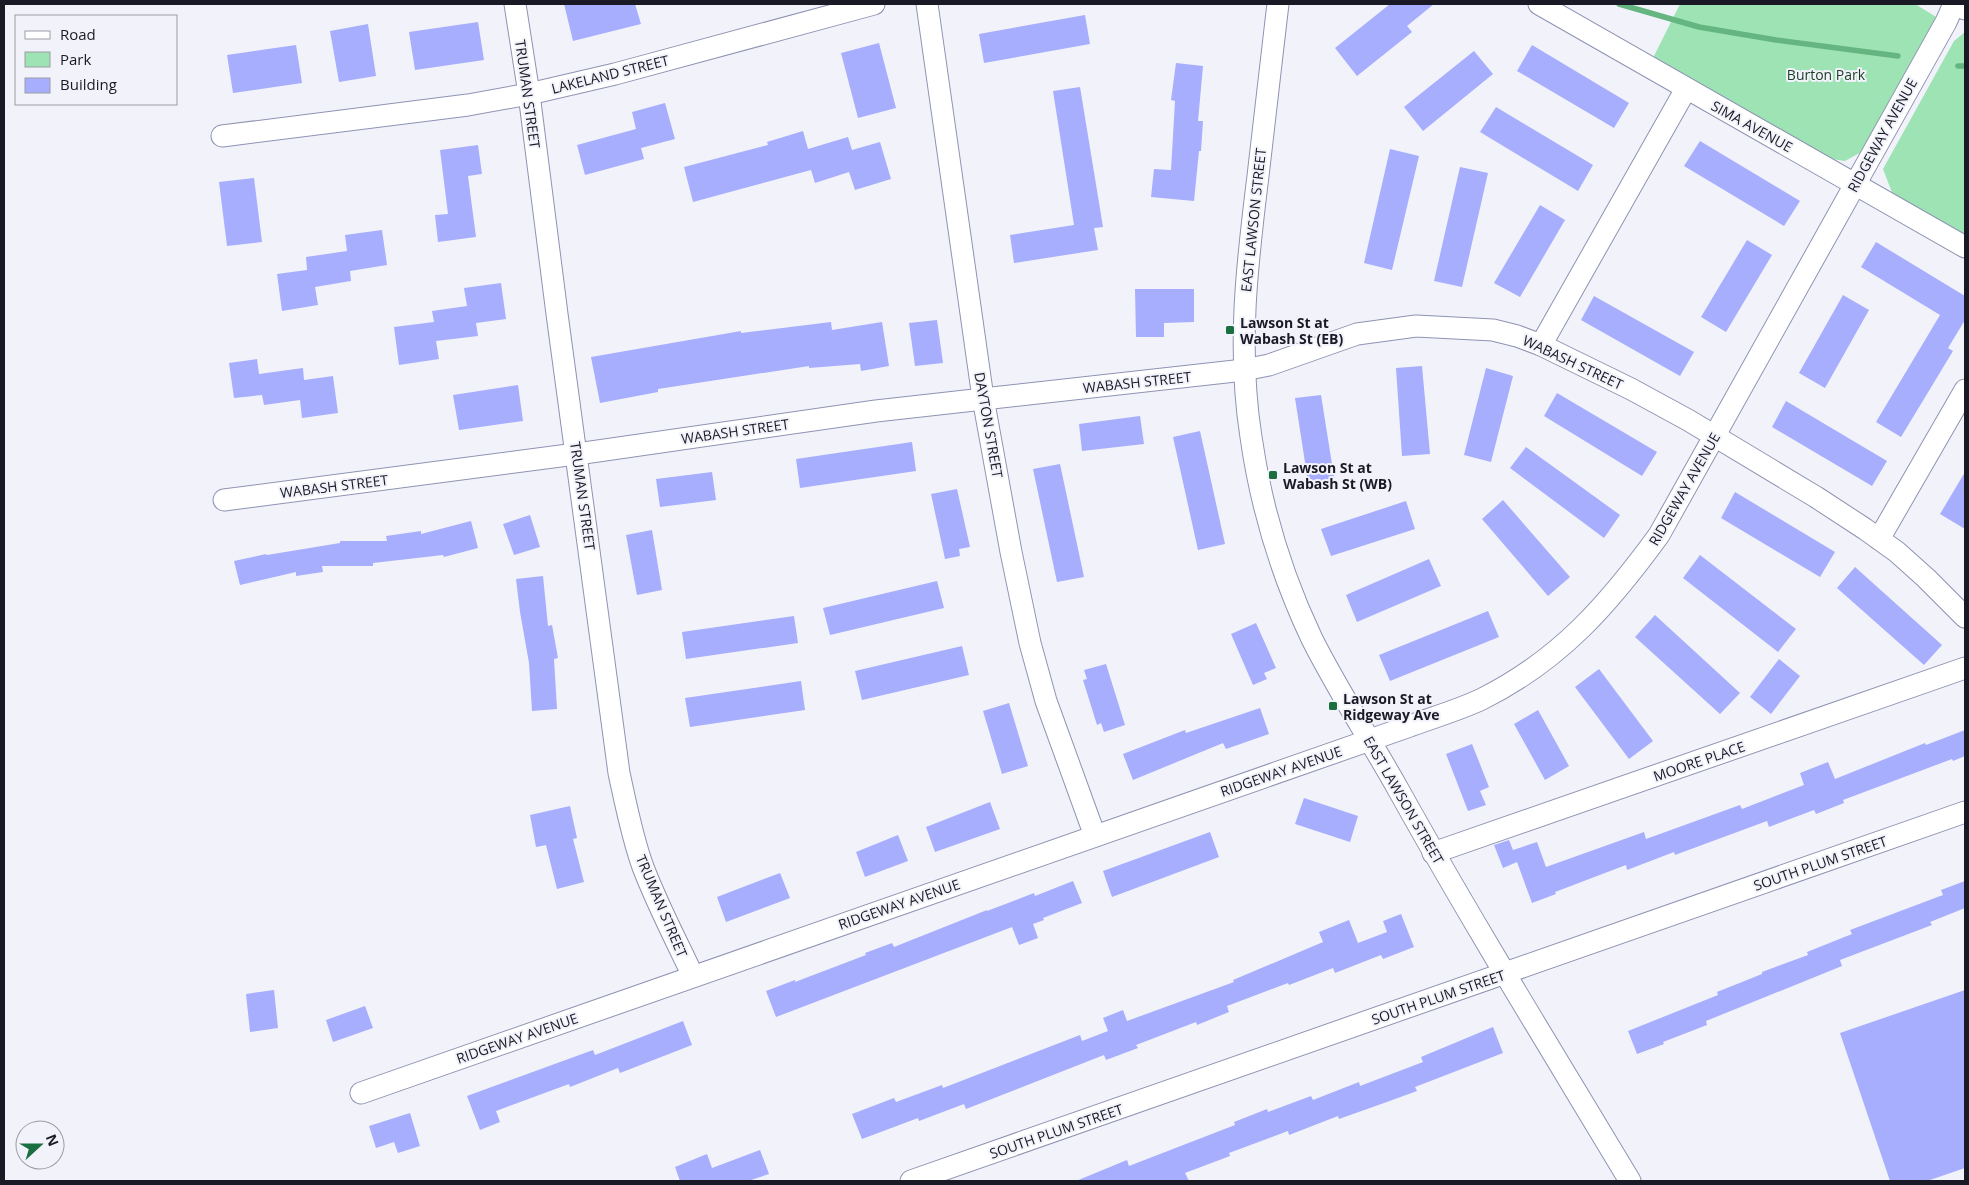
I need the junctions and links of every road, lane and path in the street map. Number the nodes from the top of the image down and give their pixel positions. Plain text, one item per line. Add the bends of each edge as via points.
1 (515, 4) edge
2 (874, 4) edge
3 (927, 4) edge
4 (1278, 4) edge
5 (1539, 4) edge
6 (1954, 4) edge
7 (1965, 9) edge
8 (1686, 89) junction
9 (529, 94) junction
10 (222, 136) dead end
11 (1855, 185) junction
12 (1965, 247) edge
13 (1541, 345) junction
14 (1244, 370) junction
15 (1965, 390) edge
16 (983, 398) junction
17 (1714, 436) junction
18 (577, 454) junction
19 (224, 500) dead end
20 (1879, 539) junction
21 (1965, 617) edge
22 (1965, 668) edge
23 (1369, 741) junction
24 (1965, 812) edge
25 (1095, 836) junction
26 (1433, 853) junction
27 (1506, 973) junction
28 (693, 976) junction
29 (361, 1093) dead end
30 (911, 1181) edge
31 (1630, 1181) edge

1 - 9 street, TRUMAN STREET
2 - 9 street, LAKELAND STREET
3 - 16 street, DAYTON STREET
4 - 14 street, EAST LAWSON STREET via 1245,289
5 - 8 street, SIMA AVENUE
6 - 7 street
6 - 11 street, RIDGEWAY AVENUE
8 - 11 street, SIMA AVENUE
8 - 13 street
9 - 10 street, LAKELAND STREET via 468,105
9 - 18 street, TRUMAN STREET
11 - 12 street, SIMA AVENUE
11 - 17 street, RIDGEWAY AVENUE
13 - 14 street, WABASH STREET via 1493,330 1416,326 1356,334 1269,365
13 - 17 street, WABASH STREET via 1631,389
14 - 16 street, WABASH STREET
14 - 23 street, EAST LAWSON STREET via 1260,488 1288,585 1313,640
15 - 20 street
16 - 18 street, WABASH STREET
16 - 25 street, DAYTON STREET via 1030,642 1046,701
17 - 20 street, WABASH STREET
17 - 23 street, RIDGEWAY AVENUE via 1659,536 1630,576 1573,638 1480,700
18 - 19 street, WABASH STREET
18 - 28 street, TRUMAN STREET via 618,768 625,800 643,866
20 - 21 street, WABASH STREET via 1926,578
22 - 26 street, MOORE PLACE
23 - 25 street, RIDGEWAY AVENUE
23 - 26 street, EAST LAWSON STREET
24 - 27 street, SOUTH PLUM STREET
25 - 28 street, RIDGEWAY AVENUE
26 - 27 street, EAST LAWSON STREET
27 - 30 street, SOUTH PLUM STREET
27 - 31 street, EAST LAWSON STREET
28 - 29 street, RIDGEWAY AVENUE

